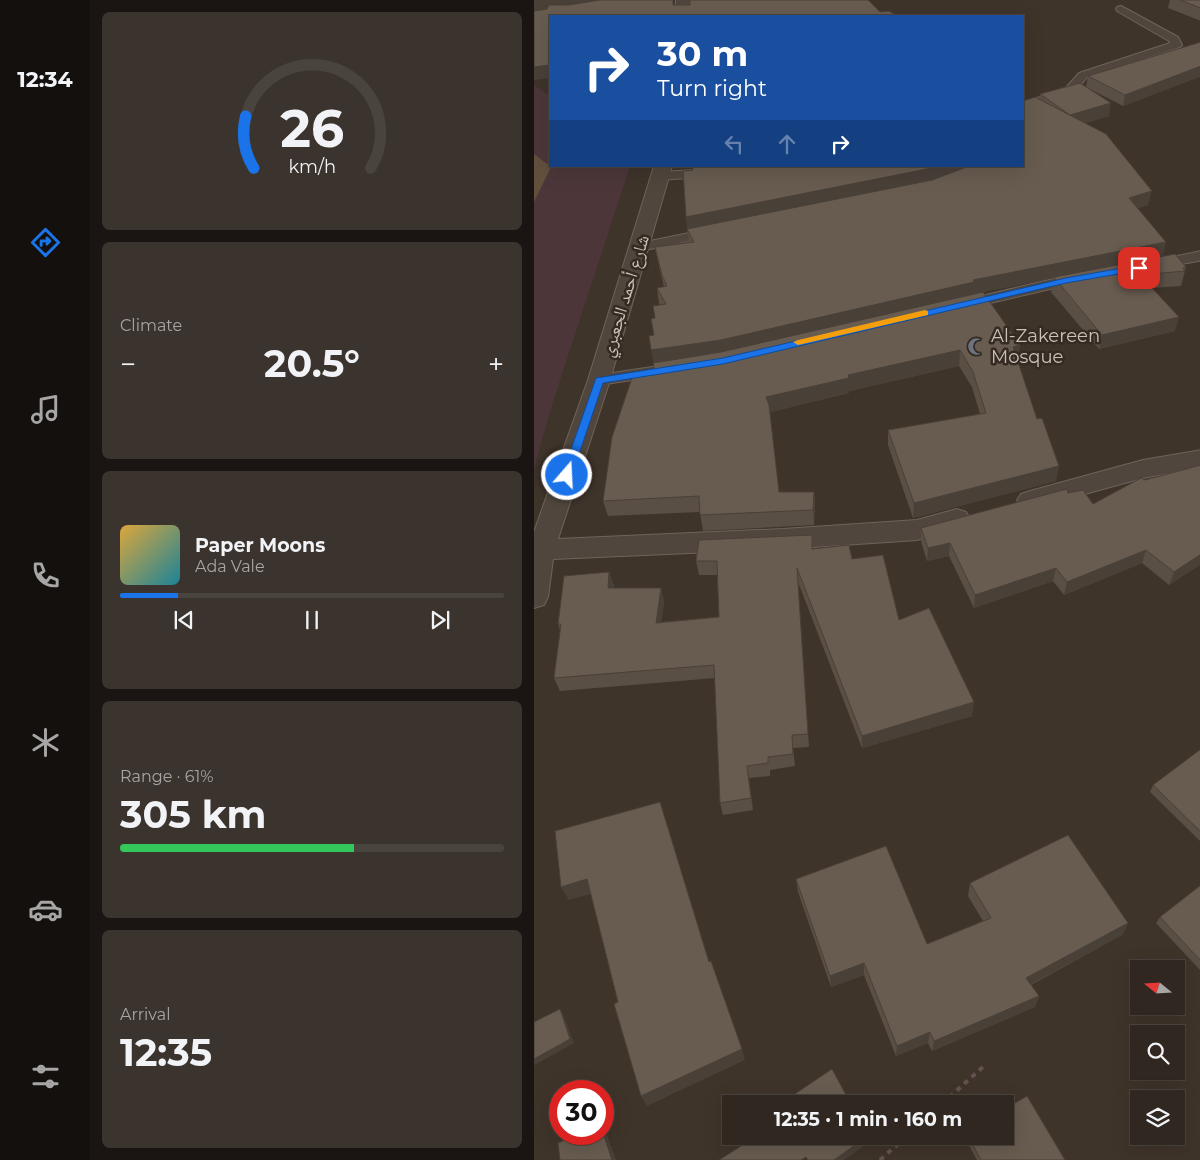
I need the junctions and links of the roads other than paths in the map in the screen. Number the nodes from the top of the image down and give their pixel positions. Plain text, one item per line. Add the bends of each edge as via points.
1 (683, 0) edge
2 (1121, 8) dead end
3 (684, 15) edge
4 (1024, 106) edge
5 (661, 171) edge
6 (724, 172) edge
7 (724, 231) edge
8 (640, 247) junction
9 (1200, 255) edge
10 (1135, 269) edge
11 (1096, 276) edge
12 (943, 309) edge
13 (676, 368) edge
14 (599, 380) junction
15 (1200, 458) edge
16 (1011, 505) edge
17 (983, 512) edge
18 (541, 550) junction
19 (534, 597) edge

1 - 3 street
2 - 4 lane via 1174,40 1176,45 1083,75 1068,93
5 - 6 lane
5 - 8 street, شارع أحمد الجعبري
7 - 8 lane
8 - 14 street, شارع أحمد الجعبري
9 - 10 lane
11 - 12 lane
13 - 14 lane
14 - 18 street, شارع أحمد الجعبري
15 - 16 street via 1143,469
17 - 18 street via 917,530
18 - 19 street, شارع أحمد الجعبري

